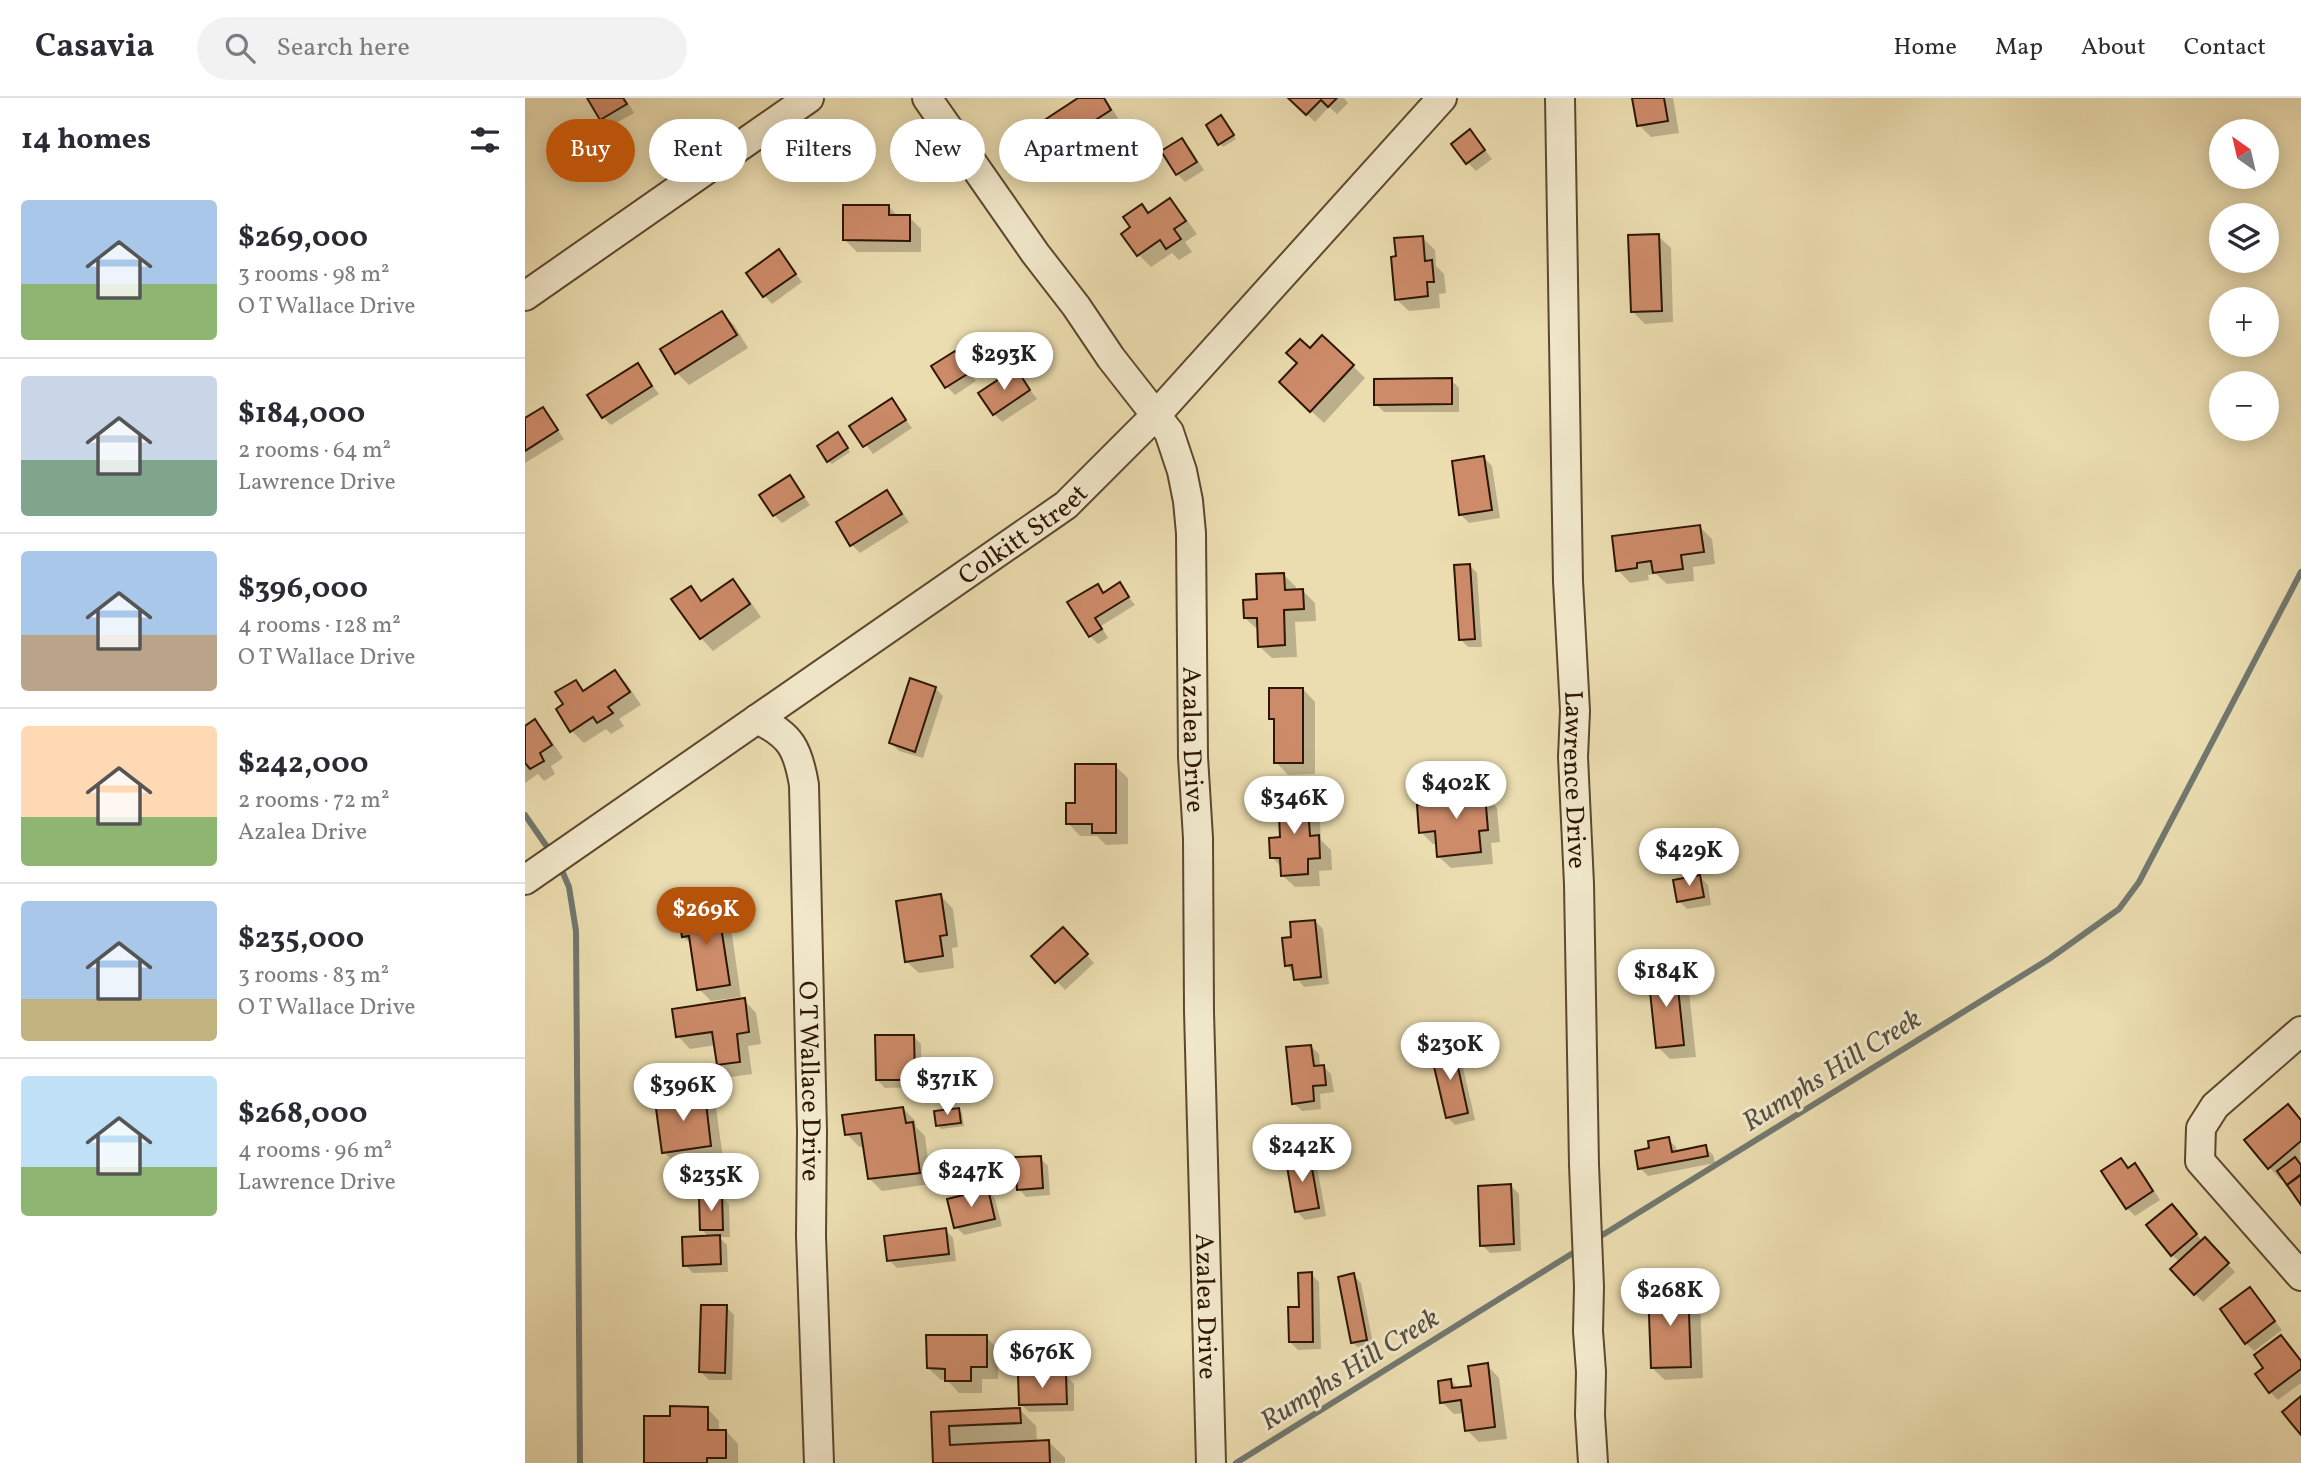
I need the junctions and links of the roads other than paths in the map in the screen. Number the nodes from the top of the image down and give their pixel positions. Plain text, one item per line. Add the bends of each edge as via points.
1 (809, 98) edge
2 (927, 98) edge
3 (1441, 98) edge
4 (1560, 98) edge
5 (525, 296) edge
6 (1157, 414) junction
7 (757, 719) junction
8 (525, 880) edge
9 (2301, 1031) edge
10 (2301, 1276) edge
11 (818, 1463) edge
12 (1211, 1463) edge
13 (1593, 1463) edge

1 - 5 street
2 - 6 street, Azalea Drive via 1111,358
3 - 6 street, Colkitt Street
4 - 13 street, Lawrence Drive via 1568,581
6 - 7 street, Colkitt Street via 1066,505
6 - 12 street, Azalea Drive via 1179,462 1191,534
7 - 8 street, Colkitt Street
7 - 11 street, O T Wallace Drive via 793,744 804,785
9 - 10 street via 2215,1106 2201,1128 2200,1161

